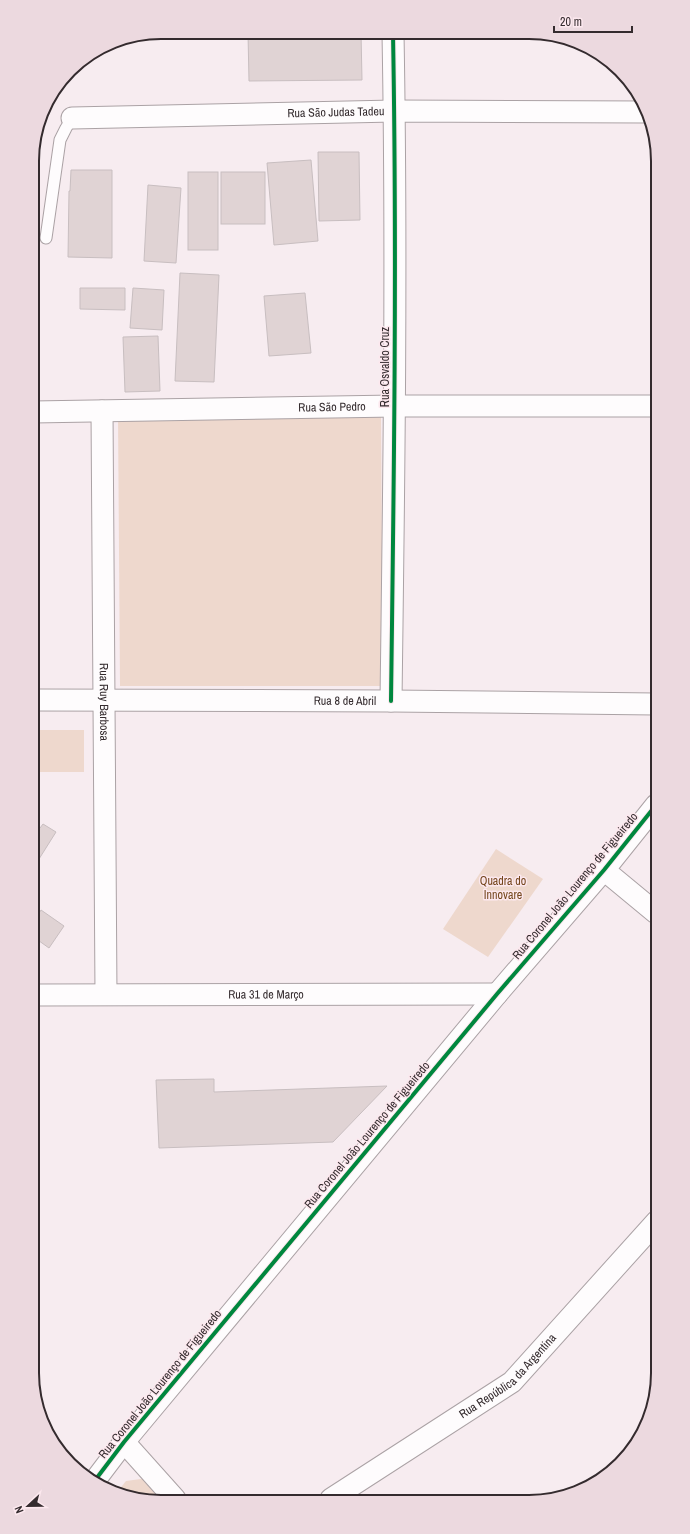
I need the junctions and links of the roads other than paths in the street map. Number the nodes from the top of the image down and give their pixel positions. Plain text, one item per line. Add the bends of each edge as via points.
1 (393, 39) edge
2 (394, 111) junction
3 (641, 112) edge
4 (72, 118) joint
5 (46, 238) dead end
6 (395, 406) junction
7 (651, 406) edge
8 (102, 411) junction
9 (39, 412) edge
10 (39, 700) edge
11 (103, 700) junction
12 (391, 701) junction
13 (651, 704) edge
14 (651, 811) edge
15 (604, 870) junction
16 (651, 909) edge
17 (106, 994) junction
18 (497, 994) junction
19 (39, 995) edge
20 (651, 1228) edge
21 (124, 1442) junction
22 (98, 1478) edge
23 (171, 1495) edge
24 (337, 1495) edge

1 - 2 street, Rua Osvaldo Cruz
2 - 3 street, Rua São Judas Tadeu
2 - 4 street, Rua São Judas Tadeu
2 - 6 street, Rua Osvaldo Cruz
4 - 5 lane via 60,140
6 - 7 street, Rua São Pedro
6 - 8 street, Rua São Pedro
6 - 12 street, Rua Osvaldo Cruz
8 - 9 street, Rua São Pedro
8 - 11 street, Rua Ruy Barbosa
10 - 11 street, Rua 8 de Abril
11 - 12 street, Rua 8 de Abril
11 - 17 street, Rua Ruy Barbosa
12 - 13 street, Rua 8 de Abril
14 - 15 street, Rua Coronel João Lourenço de Figueiredo
15 - 16 street
15 - 18 street, Rua Coronel João Lourenço de Figueiredo
17 - 18 street, Rua 31 de Março
17 - 19 street, Rua 31 de Março
18 - 21 street, Rua Coronel João Lourenço de Figueiredo
20 - 24 street, Rua República da Argentina via 512,1382
21 - 22 street, Rua Coronel João Lourenço de Figueiredo
21 - 23 street

